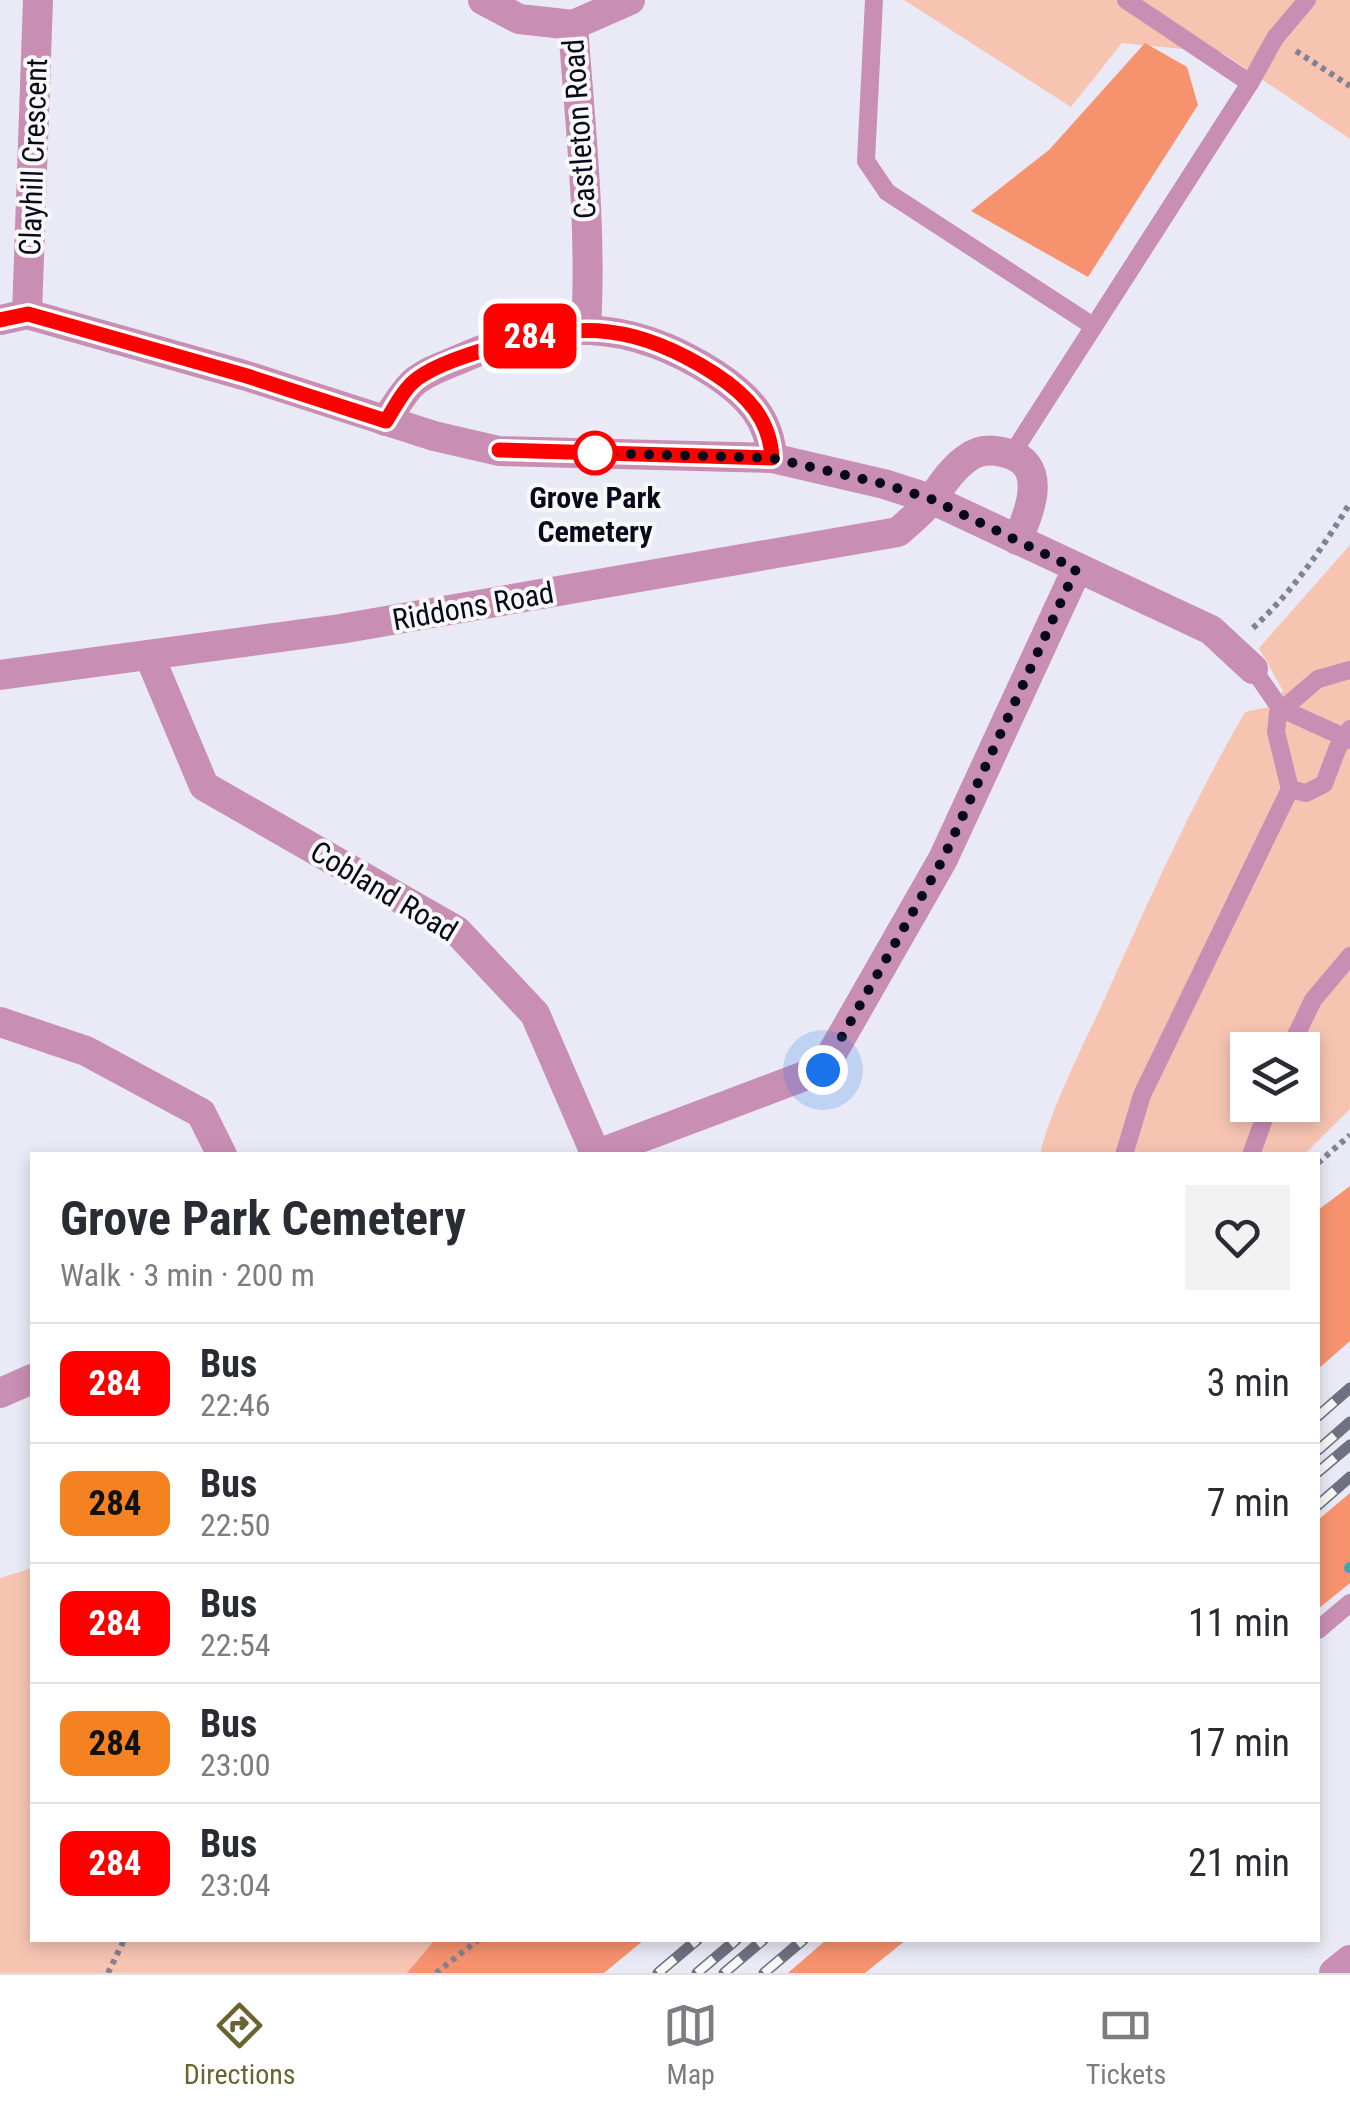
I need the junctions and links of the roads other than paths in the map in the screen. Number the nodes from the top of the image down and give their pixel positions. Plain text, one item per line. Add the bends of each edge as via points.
1 (38, 0) edge
2 (482, 0) edge
3 (630, 0) edge
4 (874, 0) edge
5 (1126, 0) edge
6 (1306, 0) edge
7 (573, 25) junction
8 (1250, 83) junction
9 (14, 317) edge
10 (1093, 326) junction
11 (586, 328) junction
12 (386, 421) junction
13 (1012, 454) junction
14 (772, 458) junction
15 (931, 499) junction
16 (1017, 540) junction
17 (1076, 569) junction
18 (150, 655) junction
19 (1243, 659) joint
20 (1350, 670) edge
21 (0, 676) edge
22 (1280, 708) junction
23 (1349, 735) edge
24 (1290, 789) junction
25 (1350, 956) edge
26 (0, 1022) edge
27 (1298, 1032) edge
28 (1263, 1122) edge
29 (220, 1152) edge
30 (594, 1152) edge
31 (603, 1152) edge
32 (1125, 1152) edge
33 (1252, 1152) edge
34 (30, 1380) edge
35 (0, 1393) edge
36 (1350, 1603) edge
37 (1320, 1628) edge
38 (1350, 1960) edge
39 (1334, 1973) edge

1 - 9 street, Clayhill Crescent
2 - 7 street, Castleton Road via 519,18
3 - 7 street
4 - 10 lane via 866,161 874,177 887,192
5 - 8 lane
6 - 8 lane
7 - 11 street, Castleton Road
8 - 10 lane
9 - 12 street via 247,376
10 - 13 lane
11 - 12 street via 474,352 420,377
11 - 14 street via 653,342 725,380 760,413
12 - 14 street via 499,450
13 - 15 street, Riddons Road via 983,450 968,457
13 - 16 street via 1026,460 1032,478
14 - 15 street
15 - 16 street
15 - 18 street, Riddons Road via 898,532 340,629
16 - 17 street
17 - 19 street via 1211,630
17 - 31 street via 943,859 823,1070
18 - 21 street, Riddons Road
18 - 30 street, Cobland Road via 204,786 457,931 535,1014
19 - 22 lane
20 - 22 lane via 1318,679
22 - 23 lane
22 - 24 lane via 1276,732
23 - 24 lane via 1324,784 1306,793
24 - 32 lane via 1142,1095
25 - 27 lane via 1313,1000
26 - 29 street via 86,1051 201,1113
28 - 33 lane
34 - 35 street
36 - 37 lane
38 - 39 street

